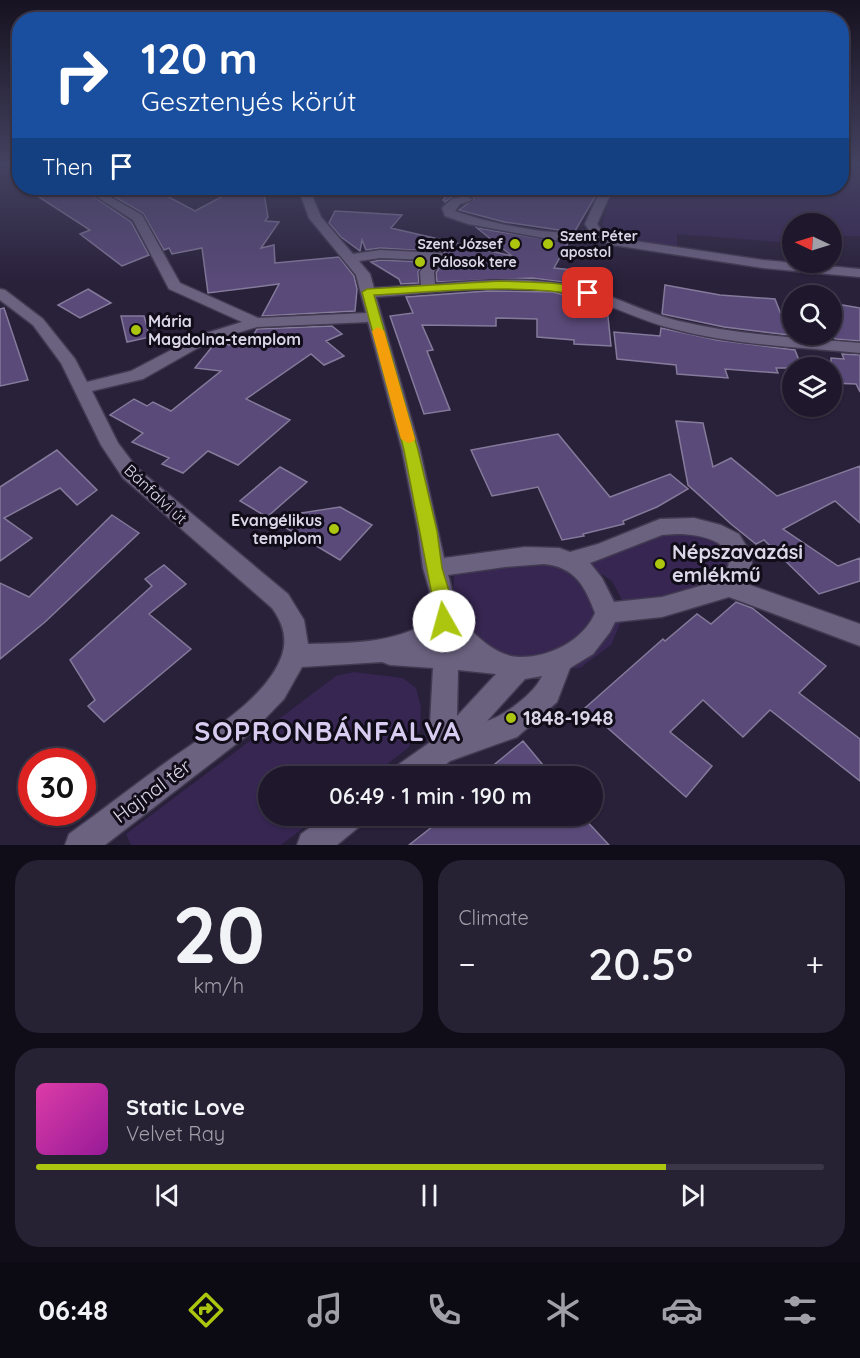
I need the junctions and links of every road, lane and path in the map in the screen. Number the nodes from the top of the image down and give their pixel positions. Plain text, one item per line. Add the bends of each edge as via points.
1 (117, 205) edge
2 (310, 205) edge
3 (451, 205) edge
4 (599, 205) edge
5 (599, 236) junction
6 (350, 258) junction
7 (860, 273) edge
8 (429, 290) junction
9 (0, 292) edge
10 (367, 292) junction
11 (374, 317) junction
12 (256, 323) junction
13 (860, 348) edge
14 (84, 388) junction
15 (571, 560) junction
16 (434, 568) junction
17 (729, 586) junction
18 (443, 601) junction
19 (607, 614) junction
20 (860, 635) edge
21 (380, 652) junction
22 (294, 656) junction
23 (446, 659) junction
24 (491, 661) junction
25 (560, 661) junction
26 (518, 669) junction
27 (442, 750) junction
28 (420, 766) edge
29 (338, 826) edge
30 (80, 845) edge
31 (312, 845) edge

1 - 12 street via 138,218 174,286
2 - 6 street via 315,218
3 - 5 street via 449,213 468,220 560,237
4 - 5 street via 591,224
5 - 7 street via 763,264
6 - 8 street via 380,254 437,256 427,272
6 - 10 street via 363,274
8 - 10 street
8 - 13 street via 500,285 555,287 588,293 673,325 768,340
9 - 14 street, Bánfalvi út via 46,331
10 - 11 street
11 - 12 street
11 - 16 street via 411,450
12 - 14 street via 206,338 137,375
14 - 22 street, Bánfalvi út via 110,445 130,473 280,601 292,616 297,635
15 - 16 street via 524,555
15 - 17 street via 660,527 694,526 731,540 739,552 741,564
15 - 19 street via 596,586
16 - 18 street
17 - 19 street via 662,607
17 - 20 street
18 - 21 street via 432,632 410,644
18 - 23 street
18 - 24 street via 460,635
19 - 25 street via 584,646
21 - 22 street
21 - 23 street
22 - 30 street, Hajnal tér via 281,682 247,718
23 - 24 street
23 - 27 street
24 - 26 street
25 - 26 street
25 - 27 street via 548,693 507,728
26 - 27 street
27 - 28 street
29 - 31 street

